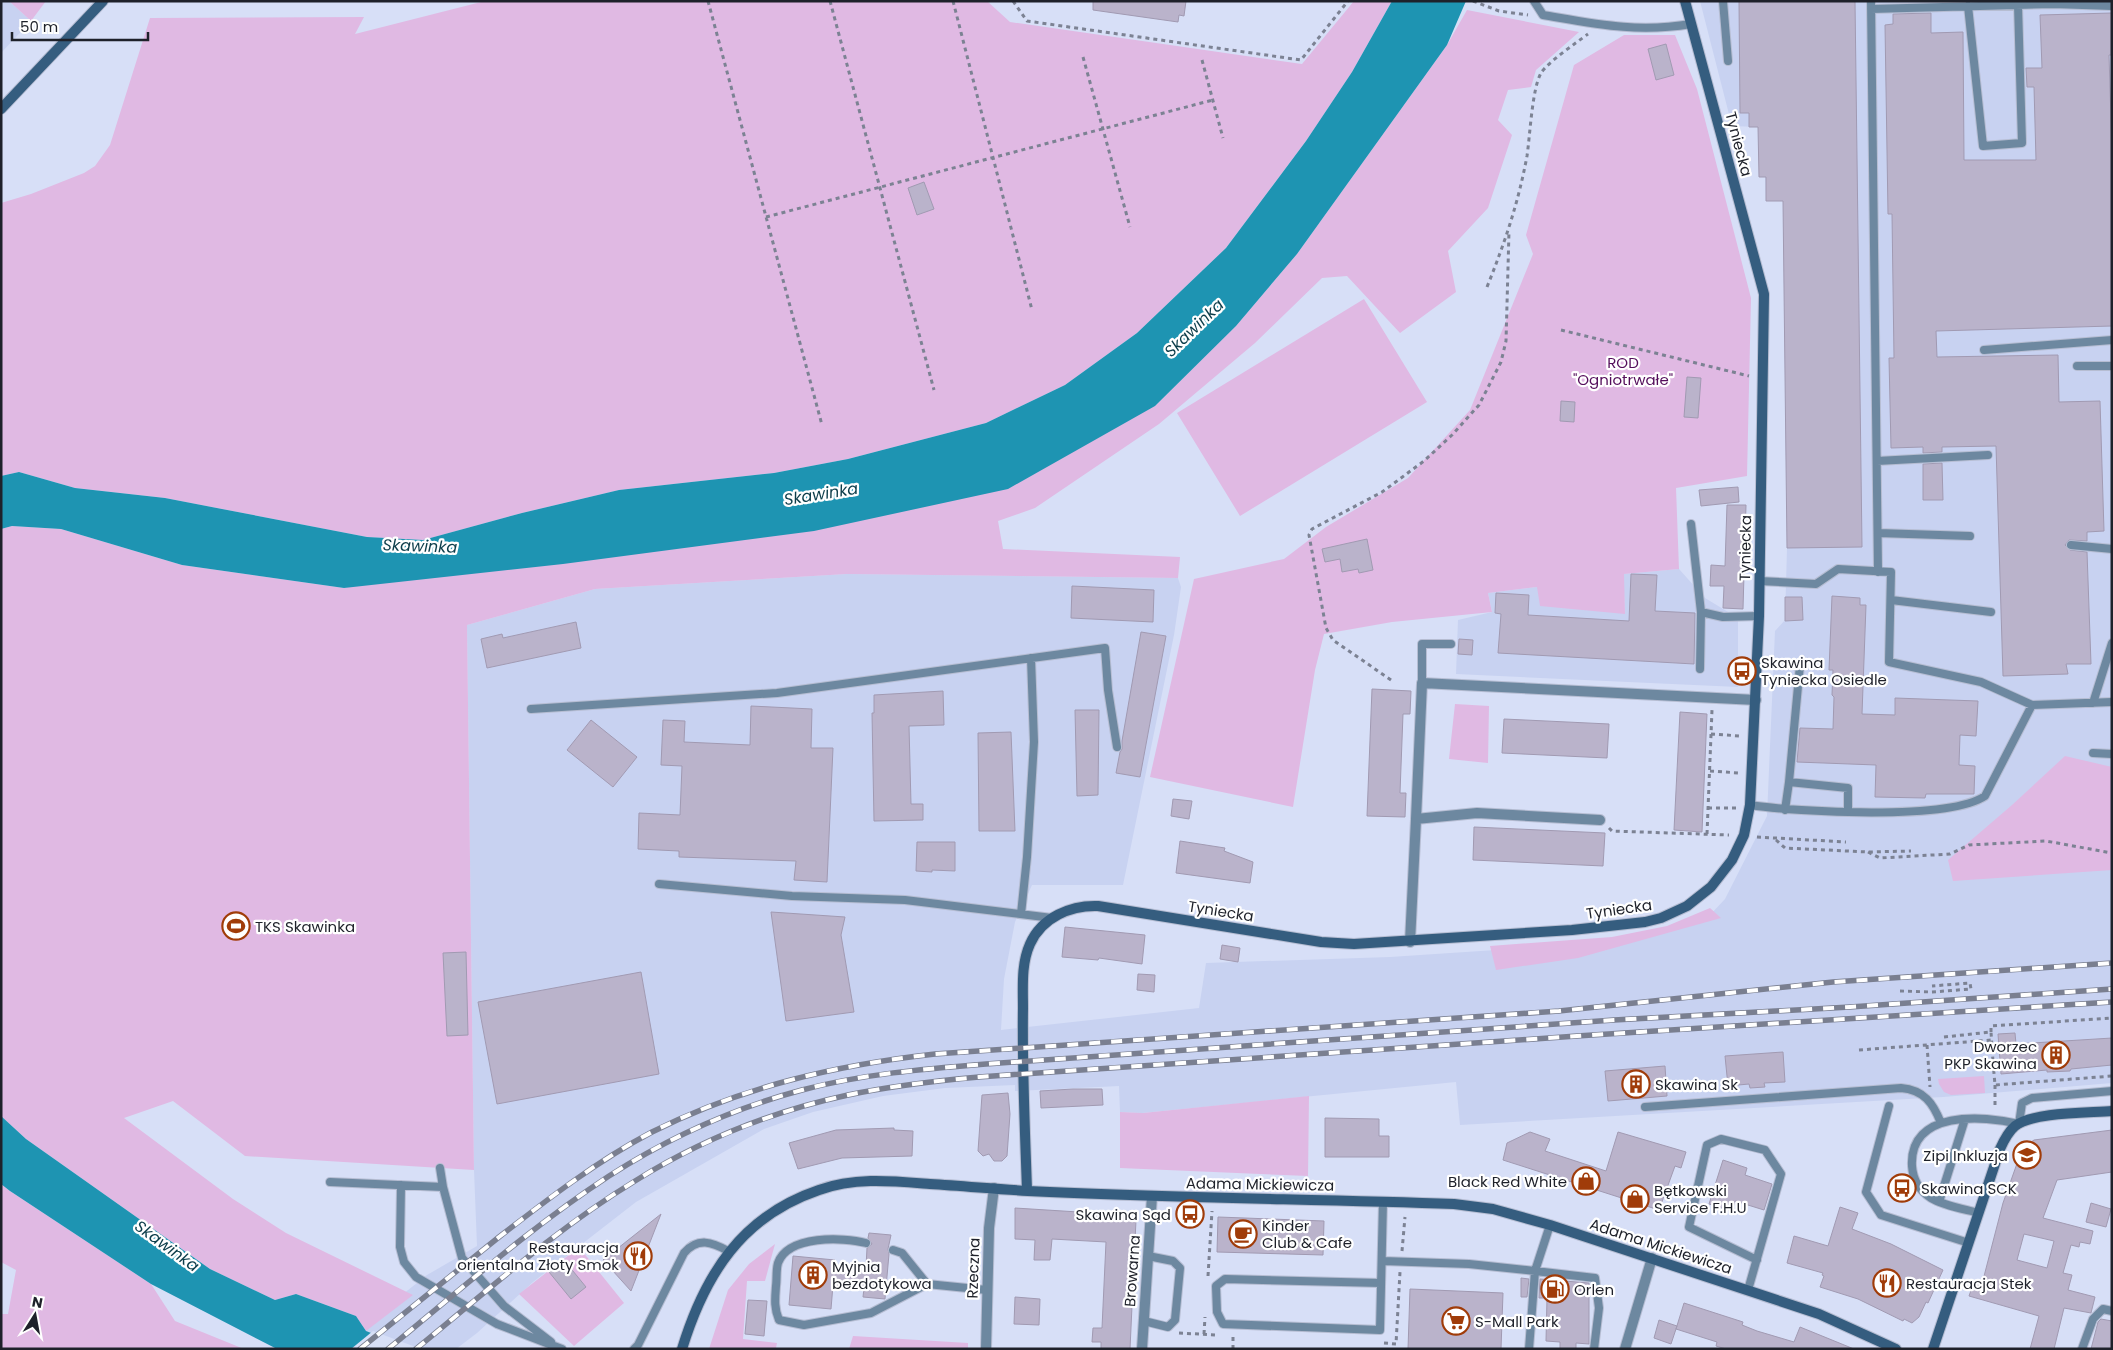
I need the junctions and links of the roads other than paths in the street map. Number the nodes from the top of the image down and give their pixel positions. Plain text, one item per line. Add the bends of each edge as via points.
1 (102, 1) edge
2 (1534, 1) edge
3 (1685, 1) edge
4 (1723, 1) edge
5 (2053, 3) edge
6 (1980, 4) edge
7 (1871, 5) edge
8 (2018, 5) junction
9 (1968, 6) junction
10 (2112, 6) edge
11 (1691, 24) junction
12 (1728, 61) dead end
13 (1, 109) edge
14 (2112, 340) edge
15 (1984, 350) dead end
16 (2077, 366) dead end
17 (2112, 366) edge
18 (1988, 455) dead end
19 (1877, 461) junction
20 (1691, 524) dead end
21 (1878, 533) junction
22 (1970, 536) dead end
23 (2071, 545) dead end
24 (2112, 549) edge
25 (1878, 572) junction
26 (1759, 581) junction
27 (1890, 600) junction
28 (1701, 612) junction
29 (1991, 612) dead end
30 (1760, 616) junction
31 (2112, 642) edge
32 (1451, 644) dead end
33 (1031, 658) junction
34 (1800, 665) dead end
35 (1700, 670) dead end
36 (1422, 682) junction
37 (1756, 700) junction
38 (2112, 702) edge
39 (2093, 703) junction
40 (2032, 705) junction
41 (531, 709) dead end
42 (1117, 747) dead end
43 (2093, 754) dead end
44 (2112, 754) edge
45 (1789, 782) junction
46 (1750, 805) junction
47 (1786, 810) junction
48 (1848, 811) junction
49 (1416, 819) junction
50 (1600, 820) road end
51 (659, 884) dead end
52 (1021, 914) junction
53 (1052, 918) junction
54 (1410, 942) junction
55 (2112, 1091) edge
56 (1889, 1106) dead end
57 (1645, 1107) dead end
58 (2112, 1111) edge
59 (1965, 1119) junction
60 (1941, 1123) junction
61 (2019, 1124) junction
62 (440, 1168) dead end
63 (330, 1182) dead end
64 (401, 1185) junction
65 (443, 1188) junction
66 (994, 1188) junction
67 (1026, 1190) junction
68 (1152, 1196) junction
69 (1383, 1201) junction
70 (1939, 1202) junction
71 (1979, 1213) junction
72 (1550, 1225) junction
73 (866, 1243) dead end
74 (1968, 1243) junction
75 (893, 1250) dead end
76 (728, 1252) junction
77 (1148, 1256) junction
78 (1652, 1258) junction
79 (1757, 1260) junction
80 (1382, 1261) junction
81 (1535, 1271) junction
82 (1382, 1282) junction
83 (926, 1284) junction
84 (987, 1290) junction
85 (1748, 1290) junction
86 (2112, 1311) edge
87 (1144, 1322) junction
88 (561, 1348) edge
89 (634, 1349) edge
90 (682, 1349) edge
91 (986, 1349) edge
92 (1142, 1349) edge
93 (1530, 1349) edge
94 (1594, 1349) edge
95 (1625, 1349) edge
96 (1896, 1349) edge
97 (1933, 1349) edge
98 (2082, 1349) edge

1 - 13 street
2 - 11 lane via 1543,15 1600,25 1646,29
3 - 11 street, Tyniecka
4 - 12 lane
5 - 8 lane
5 - 10 lane
6 - 8 lane
6 - 9 lane
7 - 9 lane
7 - 19 lane
8 - 9 lane via 2022,144 1983,146
11 - 26 street, Tyniecka via 1764,294
14 - 15 lane
16 - 17 lane
18 - 19 lane
19 - 21 lane
20 - 28 lane
21 - 22 lane
21 - 25 lane
23 - 24 lane
25 - 26 lane via 1838,569 1816,584
25 - 27 lane via 1891,572
26 - 30 street, Tyniecka
27 - 29 lane
27 - 40 lane via 1889,662 1981,682
28 - 30 lane via 1723,617
28 - 35 lane
30 - 37 street, Tyniecka
31 - 39 lane
32 - 36 lane via 1422,644
33 - 41 lane via 777,693
33 - 42 lane via 1105,648
33 - 52 lane via 1034,742
34 - 45 lane
36 - 37 street
36 - 49 street
37 - 46 street, Tyniecka
38 - 39 lane
39 - 40 lane
40 - 48 lane via 1985,796 1976,802 1913,812
43 - 44 lane
45 - 47 lane
45 - 48 lane via 1848,788
46 - 47 lane
46 - 54 street, Tyniecka via 1744,836 1732,860 1711,887 1687,906 1661,918 1572,930
47 - 48 lane
49 - 50 street via 1477,813
49 - 54 street
51 - 52 lane via 792,896 905,900
52 - 53 lane
53 - 54 street, Tyniecka via 1074,908 1098,906 1321,942
53 - 67 street, Tyniecka via 1034,936 1024,973 1022,1036
55 - 61 lane via 2026,1100 2020,1107
56 - 74 lane via 1866,1192 1881,1215
57 - 60 lane via 1901,1088 1915,1090 1928,1099
58 - 61 street via 2032,1118
59 - 60 lane
59 - 61 lane via 1996,1118
59 - 70 lane
60 - 70 lane via 1921,1138 1912,1164 1920,1189
61 - 71 street via 2003,1142
62 - 65 lane
63 - 64 lane
64 - 65 lane
64 - 88 lane via 400,1247 404,1262 416,1277 497,1324
65 - 88 lane via 462,1258 504,1306
66 - 67 street, Adama Mickiewicza
66 - 76 street, Adama Mickiewicza via 881,1180 833,1185 774,1212
66 - 84 street, Rzeczna
67 - 68 street, Adama Mickiewicza
68 - 69 street, Adama Mickiewicza
68 - 77 street, Browarna
69 - 72 street, Adama Mickiewicza via 1493,1208
69 - 80 lane
70 - 71 lane
71 - 74 street
72 - 78 street, Adama Mickiewicza
72 - 81 lane
73 - 83 lane via 828,1239 792,1246 778,1262 775,1309 779,1320 804,1325 872,1313
74 - 97 street
75 - 83 lane via 902,1253
76 - 89 lane via 706,1242 697,1243 684,1253
76 - 90 street, Adama Mickiewicza via 700,1297
77 - 87 street, Browarna
77 - 87 lane via 1174,1262 1180,1268 1175,1320 1168,1327
78 - 85 street, Adama Mickiewicza
78 - 95 street
79 - 79 lane via 1781,1174 1766,1150 1721,1139 1707,1145 1689,1227
79 - 85 lane
80 - 81 lane via 1468,1264
80 - 82 lane
81 - 93 lane
81 - 94 lane via 1595,1278 1599,1308
82 - 82 lane via 1380,1330 1223,1324 1216,1312 1216,1286 1225,1279
83 - 84 lane
84 - 91 street, Rzeczna
85 - 96 street, Adama Mickiewicza via 1839,1322
86 - 98 lane via 2103,1309 2096,1315
87 - 92 street, Browarna

